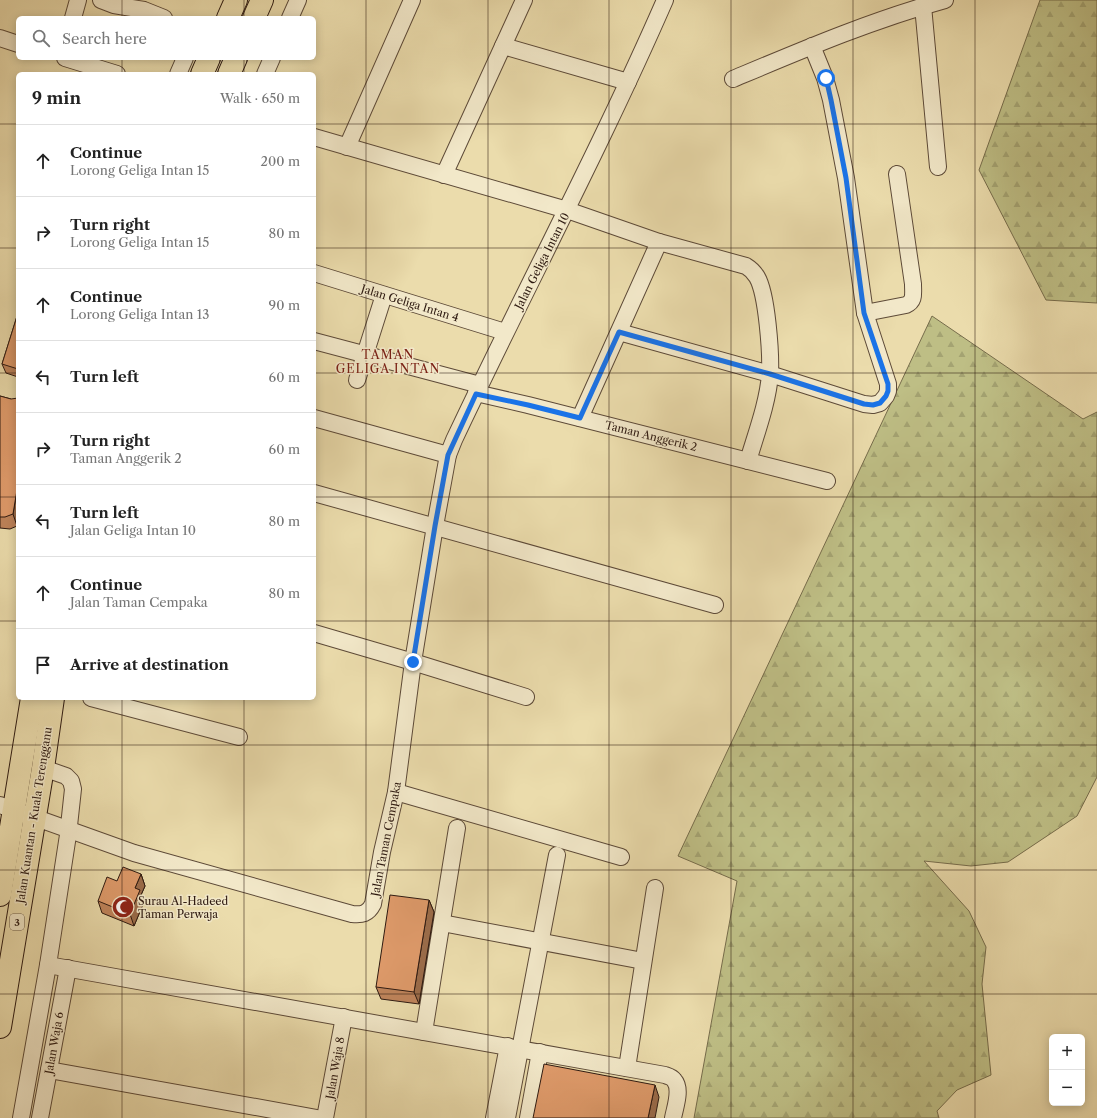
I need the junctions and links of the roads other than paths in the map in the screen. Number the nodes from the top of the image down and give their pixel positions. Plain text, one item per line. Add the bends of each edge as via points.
1 (78, 0) edge
2 (101, 0) edge
3 (236, 0) edge
4 (262, 0) edge
5 (298, 0) edge
6 (412, 0) edge
7 (524, 0) edge
8 (665, 0) edge
9 (944, 0) edge
10 (924, 3) edge
11 (74, 16) edge
12 (159, 16) edge
13 (229, 16) edge
14 (255, 16) edge
15 (291, 16) edge
16 (0, 38) edge
17 (16, 43) edge
18 (503, 46) junction
19 (812, 46) junction
20 (71, 60) edge
21 (184, 60) edge
22 (208, 60) edge
23 (235, 60) edge
24 (271, 60) edge
25 (110, 72) edge
26 (179, 72) edge
27 (203, 72) edge
28 (230, 72) edge
29 (266, 72) edge
30 (733, 78) dead end
31 (628, 82) junction
32 (316, 139) edge
33 (347, 147) junction
34 (938, 167) dead end
35 (897, 174) dead end
36 (444, 175) junction
37 (567, 210) junction
38 (659, 242) junction
39 (316, 274) edge
40 (384, 295) junction
41 (864, 313) junction
42 (505, 332) junction
43 (619, 332) junction
44 (316, 342) edge
45 (365, 355) junction
46 (770, 374) junction
47 (357, 380) dead end
48 (478, 389) junction
49 (580, 418) junction
50 (316, 419) edge
51 (448, 455) junction
52 (748, 461) junction
53 (827, 481) dead end
54 (316, 494) edge
55 (435, 526) junction
56 (715, 605) dead end
57 (316, 634) edge
58 (413, 662) junction
59 (526, 697) dead end
60 (32, 700) edge
61 (53, 700) edge
62 (99, 700) edge
63 (240, 737) dead end
64 (43, 768) junction
65 (396, 792) junction
66 (16, 811) edge
67 (457, 828) dead end
68 (68, 829) junction
69 (557, 855) dead end
70 (621, 857) dead end
71 (655, 888) dead end
72 (0, 895) edge
73 (442, 923) junction
74 (540, 941) junction
75 (643, 961) junction
76 (48, 965) junction
77 (68, 968) junction
78 (344, 1017) junction
79 (0, 1027) edge
80 (424, 1032) junction
81 (514, 1048) junction
82 (540, 1052) junction
83 (627, 1068) junction
84 (49, 1070) junction
85 (21, 1118) edge
86 (40, 1118) edge
87 (317, 1118) edge
88 (326, 1118) edge
89 (494, 1118) edge
90 (507, 1118) edge
91 (528, 1118) edge
92 (673, 1118) edge

1 - 11 street
2 - 12 street
3 - 13 highway
4 - 14 highway
5 - 15 street
6 - 33 street
7 - 18 street
8 - 31 street, Jalan Geliga Intan 10
9 - 10 street
10 - 19 street
10 - 34 street
16 - 17 street
18 - 31 street
18 - 36 street
19 - 30 street
19 - 41 street via 826,78 831,100 846,178
20 - 25 street
21 - 26 street
22 - 27 highway
23 - 28 highway
24 - 29 street
31 - 37 street, Jalan Geliga Intan 10
32 - 33 street
33 - 36 street
35 - 41 street via 913,299 906,305
36 - 37 street
37 - 38 street
37 - 42 street, Jalan Geliga Intan 10
38 - 43 street
38 - 46 street via 746,266 754,271 761,287 768,324
39 - 40 street, Jalan Geliga Intan 4
40 - 42 street, Jalan Geliga Intan 4
40 - 45 street
41 - 46 street via 888,384 886,396 880,403 864,404
42 - 48 street, Jalan Geliga Intan 10
43 - 46 street
43 - 49 street
44 - 45 street, Taman Anggerik 2
45 - 47 street
45 - 48 street, Taman Anggerik 2
46 - 52 street via 762,414
48 - 49 street, Taman Anggerik 2
48 - 51 street, Jalan Geliga Intan 10
49 - 52 street, Taman Anggerik 2
50 - 51 street
51 - 55 street, Jalan Geliga Intan 10
52 - 53 street, Taman Anggerik 2
54 - 55 street
55 - 56 street
55 - 58 street, Jalan Taman Cempaka
57 - 58 street
58 - 59 street
58 - 65 street, Jalan Taman Cempaka
60 - 66 highway, Jalan Kuantan - Kuala Terengganu / 3
61 - 64 highway, Jalan Kuantan - Kuala Terengganu / 3
62 - 63 street
64 - 66 highway, Jalan Kuantan - Kuala Terengganu / 3
64 - 68 street via 66,776 71,781 73,789
65 - 68 street, Jalan Taman Cempaka via 382,852 374,904 361,915 134,853
65 - 70 street
66 - 68 street
66 - 72 highway, Jalan Kuantan - Kuala Terengganu / 3
66 - 79 highway, Jalan Kuantan - Kuala Terengganu / 3
67 - 73 street
68 - 76 street
69 - 74 street
71 - 75 street
73 - 74 street
73 - 80 street
74 - 75 street
74 - 81 street
75 - 83 street
76 - 77 street
76 - 85 street
77 - 78 street
77 - 84 street, Jalan Waja 6
78 - 80 street
78 - 88 street, Jalan Waja 8
80 - 81 street
81 - 82 street
81 - 89 street
81 - 90 street
82 - 83 street
82 - 91 street
83 - 92 street via 665,1075 673,1079 677,1086
84 - 86 street, Jalan Waja 6
84 - 87 street

